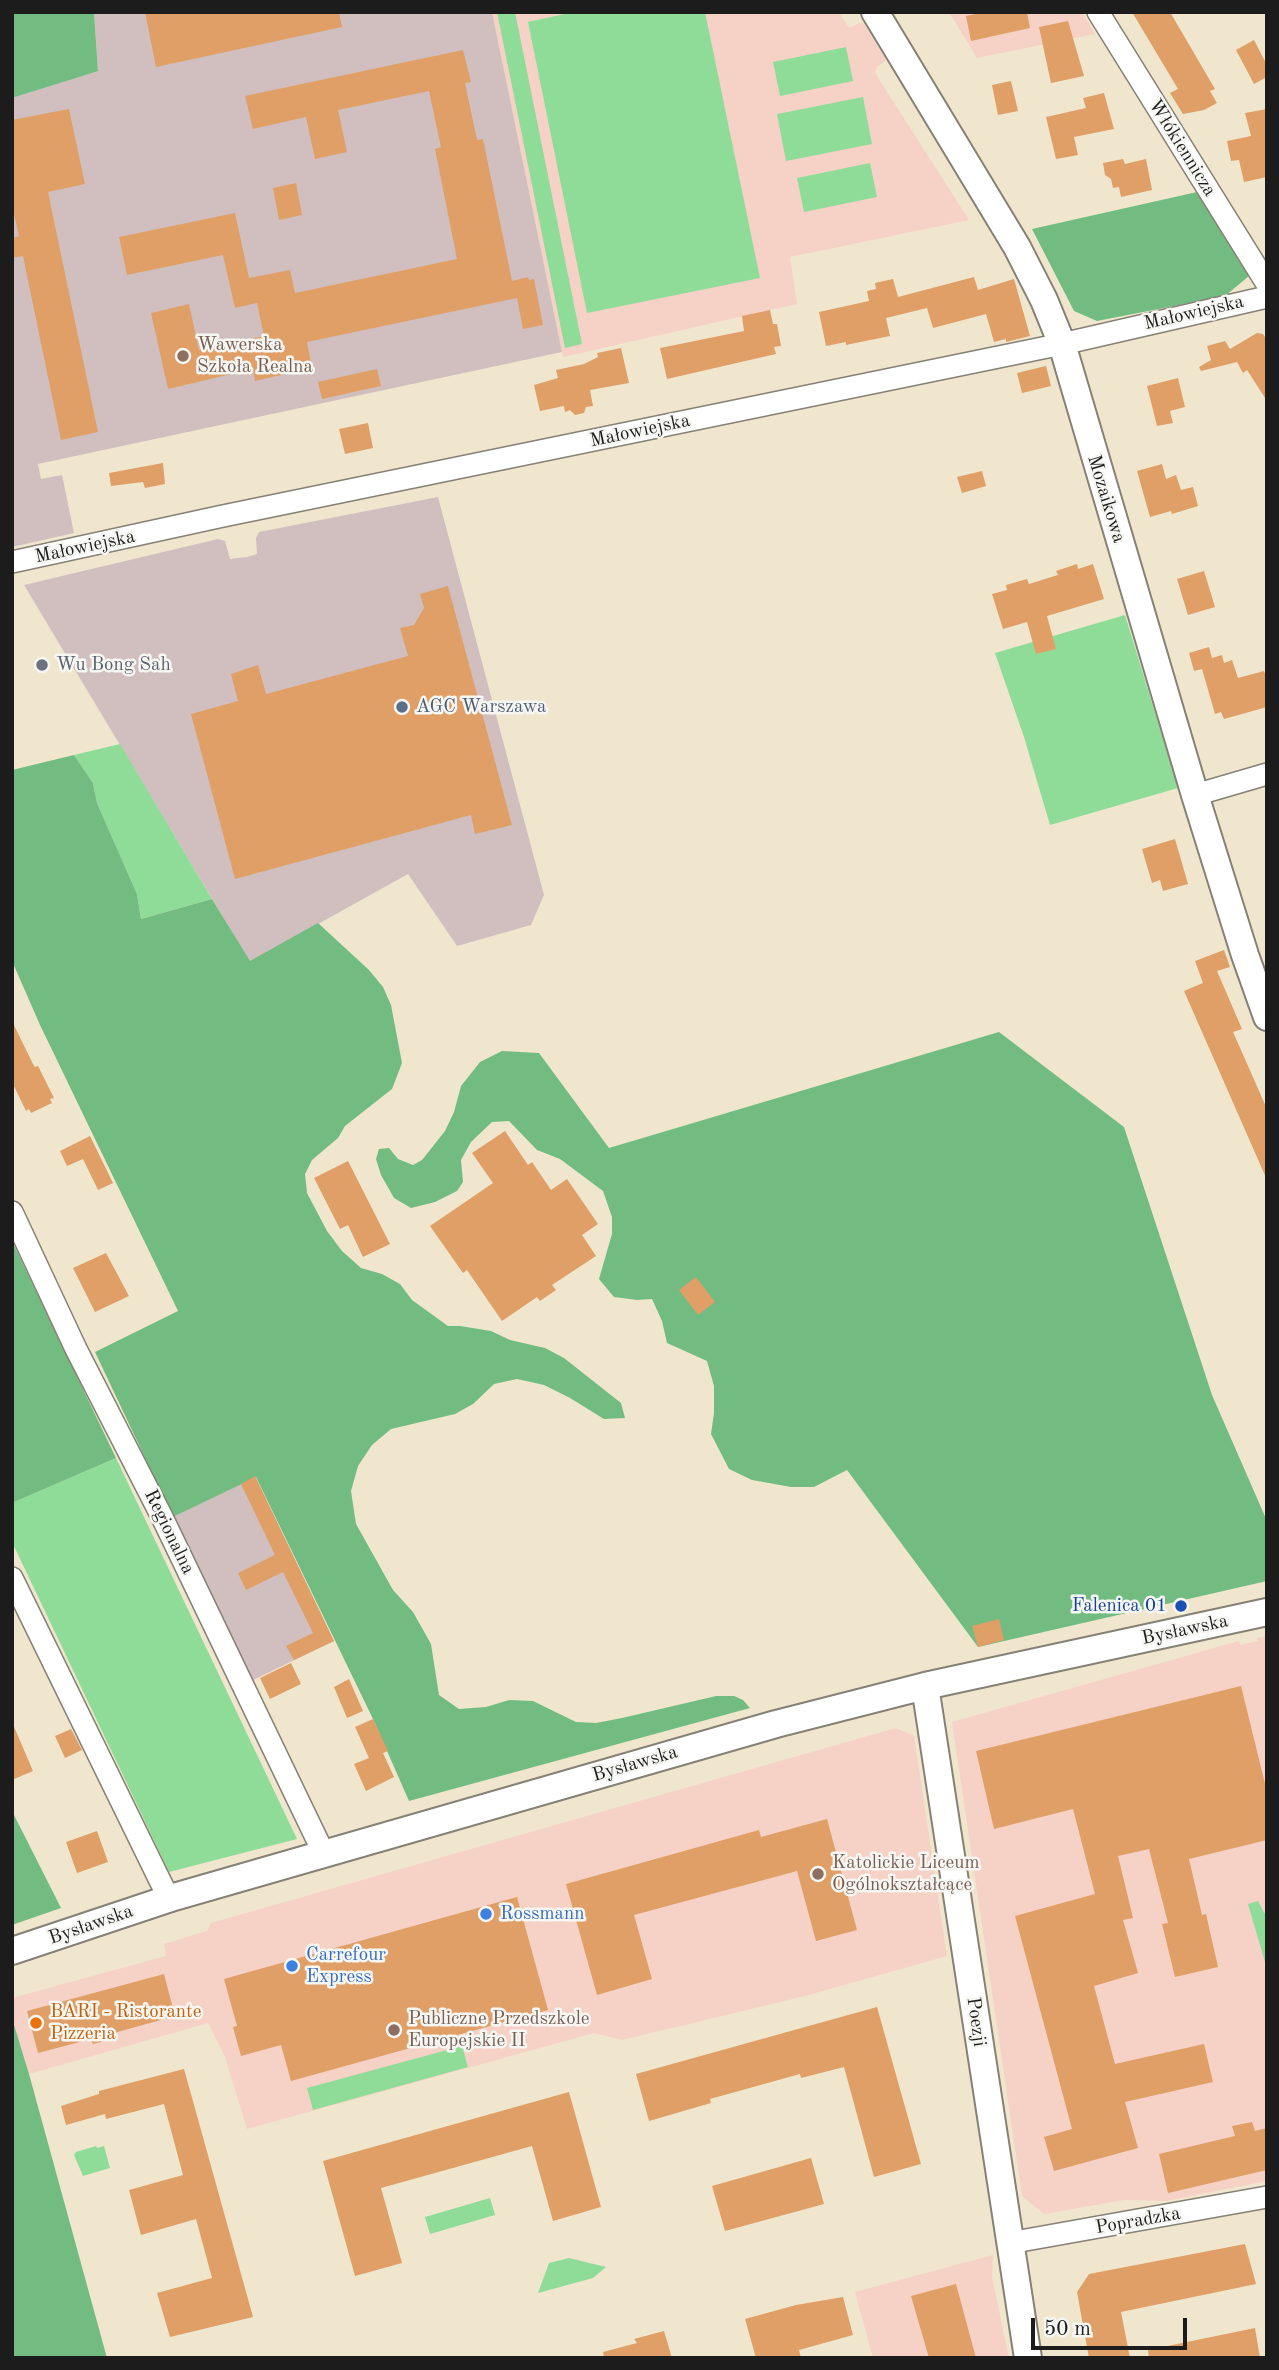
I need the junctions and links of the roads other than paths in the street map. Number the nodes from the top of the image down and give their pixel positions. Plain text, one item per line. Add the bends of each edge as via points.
1 (875, 12) edge
2 (1098, 12) edge
3 (1267, 284) edge
4 (1267, 297) edge
5 (1062, 344) junction
6 (12, 562) edge
7 (1267, 775) edge
8 (1195, 795) junction
9 (1267, 1017) edge
10 (12, 1212) edge
11 (12, 1578) edge
12 (1267, 1612) edge
13 (925, 1686) junction
14 (324, 1854) junction
15 (169, 1899) junction
16 (12, 1951) edge
17 (1267, 2197) edge
18 (1009, 2243) junction
19 (1028, 2358) edge

1 - 5 street, Mozaikowa via 1017,247
2 - 3 street, Włókiennicza
4 - 5 street, Małowiejska
5 - 6 street, Małowiejska
5 - 8 street, Mozaikowa
7 - 8 street
8 - 9 street, Mozaikowa
10 - 14 street, Regionalna
11 - 15 street
12 - 13 street, Bysławska
13 - 14 street, Bysławska via 776,1724
13 - 18 street, Poezji
14 - 15 street, Bysławska
15 - 16 street, Bysławska
17 - 18 street, Popradzka
18 - 19 street, Poezji

